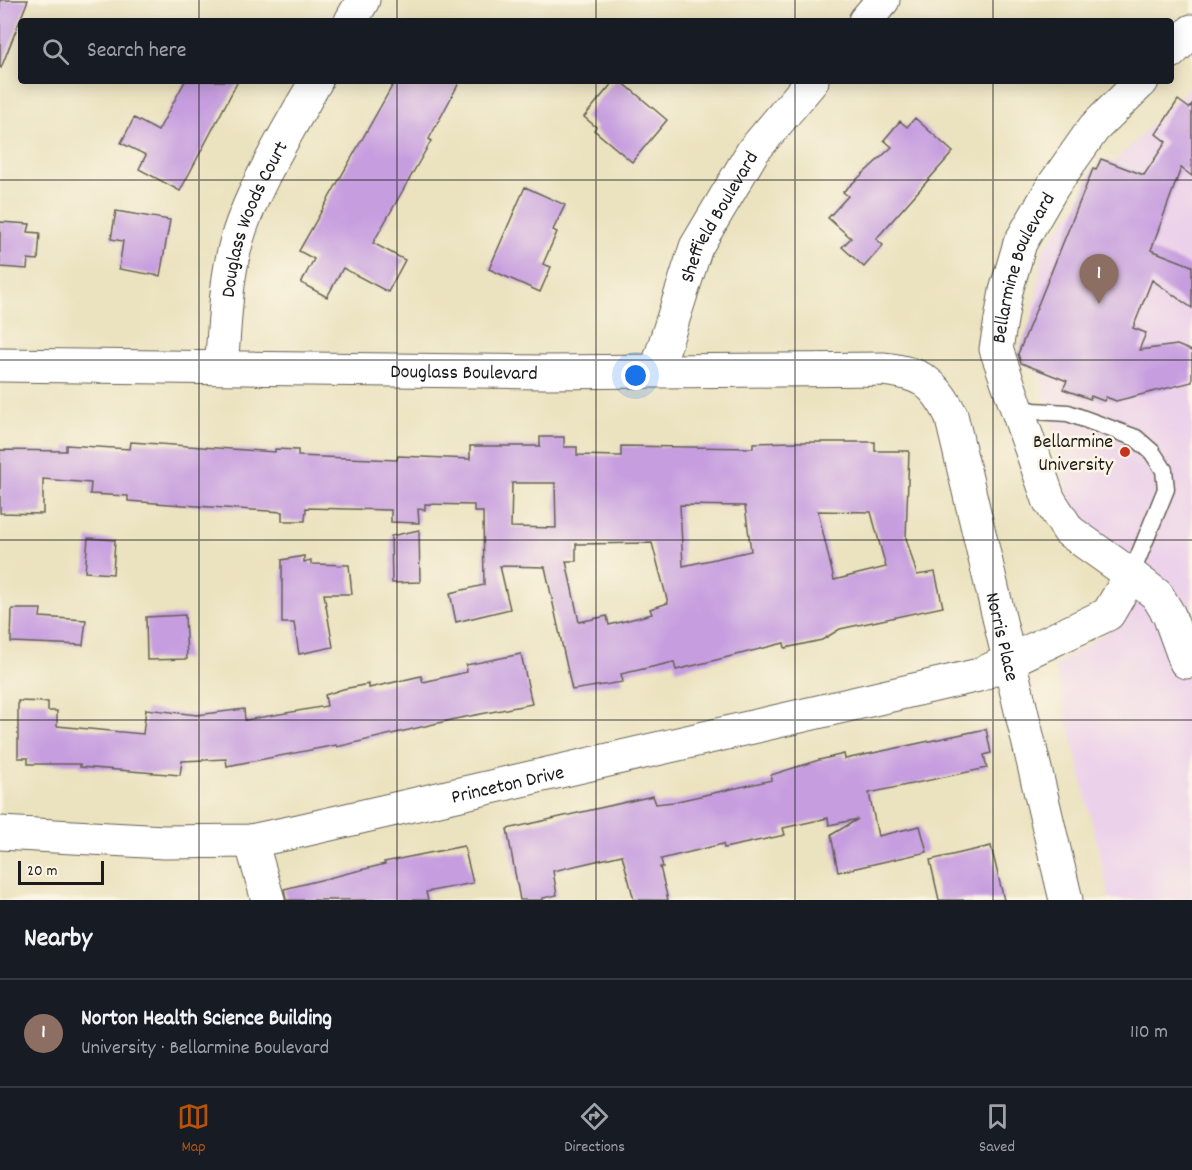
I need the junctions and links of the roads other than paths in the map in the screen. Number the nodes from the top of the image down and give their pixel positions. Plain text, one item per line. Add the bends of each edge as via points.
1 (363, 0) edge
2 (883, 0) edge
3 (353, 18) edge
4 (868, 18) edge
5 (1192, 31) edge
6 (1174, 49) edge
7 (314, 84) edge
8 (809, 84) edge
9 (1139, 84) edge
10 (0, 365) edge
11 (220, 367) junction
12 (657, 369) junction
13 (926, 381) joint
14 (1014, 406) junction
15 (1131, 575) junction
16 (1192, 660) edge
17 (1008, 662) junction
18 (0, 833) edge
19 (250, 840) junction
20 (268, 900) edge
21 (1066, 900) edge

1 - 3 street
2 - 4 street
5 - 6 street
7 - 11 street, Douglass Woods Court via 253,200 236,244 229,272
8 - 12 street, Sheffield Boulevard via 753,151 696,247
9 - 14 street, Bellarmine Boulevard via 1094,128 1053,186 1020,243 1006,291 996,349
10 - 11 street, Douglass Boulevard
11 - 12 street, Douglass Boulevard via 547,372
12 - 13 street, Douglass Boulevard via 883,369 907,372
13 - 17 street, Norris Place via 941,395 951,415
14 - 15 street, Bellarmine Boulevard via 1048,500 1069,531
14 - 15 lane via 1068,413 1136,438 1152,452 1164,470 1166,489
15 - 16 street, Bellarmine Boulevard via 1157,595 1169,615 1186,662
15 - 17 street via 1108,614
17 - 19 street, Princeton Drive via 979,675
17 - 21 street, Norris Place
18 - 19 street, Princeton Drive via 164,842
19 - 20 street

